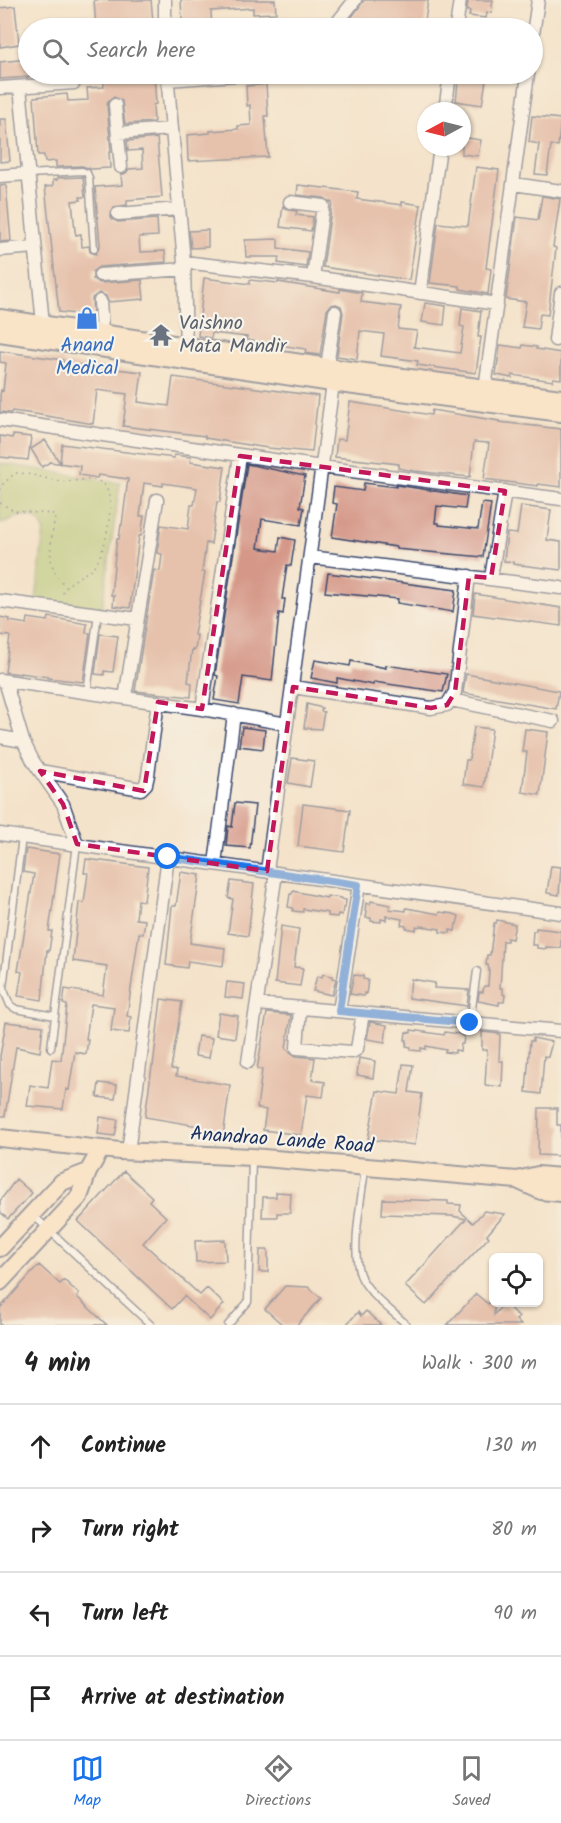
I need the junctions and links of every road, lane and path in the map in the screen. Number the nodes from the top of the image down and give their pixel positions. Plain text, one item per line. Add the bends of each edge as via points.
1 (165, 0) edge
2 (355, 0) edge
3 (460, 0) edge
4 (538, 0) edge
5 (165, 18) edge
6 (342, 18) edge
7 (457, 18) edge
8 (535, 18) edge
9 (52, 84) edge
10 (168, 84) edge
11 (449, 84) edge
12 (527, 84) edge
13 (20, 87) junction
14 (0, 88) edge
15 (446, 102) edge
16 (115, 105) dead end
17 (171, 129) junction
18 (118, 134) junction
19 (439, 156) edge
20 (121, 167) dead end
21 (28, 174) junction
22 (0, 176) edge
23 (514, 184) junction
24 (561, 191) edge
25 (290, 202) dead end
26 (178, 209) junction
27 (118, 214) dead end
28 (36, 247) junction
29 (94, 249) dead end
30 (0, 250) edge
31 (184, 265) junction
32 (100, 275) dead end
33 (313, 277) junction
34 (420, 293) junction
35 (561, 293) edge
36 (100, 301) dead end
37 (497, 304) junction
38 (335, 312) dead end
39 (0, 318) edge
40 (43, 324) junction
41 (102, 332) junction
42 (0, 333) edge
43 (555, 340) dead end
44 (187, 345) junction
45 (185, 362) junction
46 (331, 373) junction
47 (484, 395) junction
48 (561, 398) edge
49 (561, 413) edge
50 (0, 420) edge
51 (240, 456) junction
52 (322, 467) junction
53 (0, 490) edge
54 (505, 491) junction
55 (561, 499) edge
56 (157, 500) dead end
57 (0, 503) edge
58 (310, 556) junction
59 (469, 576) junction
60 (491, 578) junction
61 (561, 588) edge
62 (0, 601) edge
63 (98, 614) junction
64 (137, 619) junction
65 (2, 681) edge
66 (293, 687) junction
67 (87, 693) junction
68 (125, 698) junction
69 (452, 700) junction
70 (158, 702) junction
71 (202, 709) junction
72 (234, 714) junction
73 (553, 721) dead end
74 (287, 724) junction
75 (0, 737) edge
76 (23, 741) junction
77 (40, 771) junction
78 (0, 834) edge
79 (22, 837) junction
80 (77, 844) junction
81 (168, 857) junction
82 (215, 864) junction
83 (271, 872) junction
84 (358, 885) junction
85 (561, 914) edge
86 (477, 971) dead end
87 (258, 1004) junction
88 (300, 1008) junction
89 (339, 1011) junction
90 (363, 1013) junction
91 (55, 1016) junction
92 (470, 1023) junction
93 (561, 1031) edge
94 (51, 1048) dead end
95 (248, 1062) dead end
96 (0, 1138) edge
97 (101, 1149) junction
98 (128, 1152) junction
99 (252, 1157) junction
100 (365, 1168) junction
101 (88, 1172) junction
102 (561, 1177) edge
103 (517, 1180) junction
104 (561, 1193) edge
105 (32, 1214) junction
106 (49, 1230) junction
107 (0, 1248) edge
108 (0, 1282) edge
109 (151, 1325) edge
110 (228, 1325) edge
111 (407, 1325) edge

1 - 5 street
2 - 6 street
3 - 7 street
4 - 8 street
9 - 13 street
10 - 17 street
11 - 15 street
12 - 23 street
13 - 14 street
13 - 21 street
16 - 18 street
17 - 18 street
17 - 26 street
18 - 20 street
19 - 34 street
21 - 22 street
21 - 28 street
21 - 29 lane via 87,173
23 - 24 street
23 - 37 street
25 - 33 street via 322,206
26 - 27 street
26 - 31 street
28 - 30 street
28 - 40 street
31 - 32 street
31 - 33 street
31 - 44 street
33 - 34 street
34 - 37 street
35 - 43 street
36 - 41 street
37 - 47 street
38 - 46 street
39 - 40 main road
40 - 41 main road
41 - 44 main road
42 - 45 main road
44 - 45 street
44 - 46 main road
45 - 46 main road
46 - 47 main road
46 - 52 street
47 - 48 main road
47 - 49 main road
50 - 51 street
51 - 52 street
51 - 71 street
52 - 54 street
52 - 58 street
53 - 57 path via 15,473 36,474 61,482 86,479 104,486 110,513 101,554 95,564 66,585 52,568 52,514 14,511
54 - 55 street
54 - 60 street
56 - 64 street
58 - 59 street
58 - 66 street
59 - 60 street
59 - 69 street
60 - 61 street
62 - 63 street
63 - 64 street
63 - 67 lane
64 - 68 street
65 - 67 street
65 - 76 street
66 - 69 street via 431,708
66 - 74 street
67 - 68 street
68 - 70 street
69 - 73 street
70 - 71 street
70 - 77 street via 148,775 141,789
71 - 72 street
72 - 74 street
72 - 82 street
74 - 83 street
75 - 76 street
76 - 77 street
77 - 80 street via 63,804
78 - 79 street
79 - 80 street
79 - 91 lane via 3,988 16,1009
80 - 81 street
80 - 91 lane
81 - 82 street
81 - 98 street
82 - 83 street
83 - 84 street
83 - 87 street
84 - 85 street
84 - 89 street
86 - 92 lane
87 - 88 street
87 - 95 street
88 - 89 street
88 - 90 street via 297,1048 352,1052 357,1049
89 - 90 street
90 - 92 street
91 - 94 lane
92 - 93 street
96 - 97 main road, Anandrao Lande Road
97 - 98 main road, Anandrao Lande Road
97 - 101 main road
98 - 99 main road, Anandrao Lande Road
99 - 100 main road, Anandrao Lande Road
99 - 110 lane via 248,1302
100 - 103 main road, Anandrao Lande Road
100 - 111 lane via 356,1268 373,1294
101 - 105 main road via 62,1182
101 - 106 main road via 79,1197
102 - 103 main road, Anandrao Lande Road via 538,1175
103 - 104 main road via 541,1191
105 - 106 lane
105 - 107 main road
106 - 108 main road
106 - 109 lane

